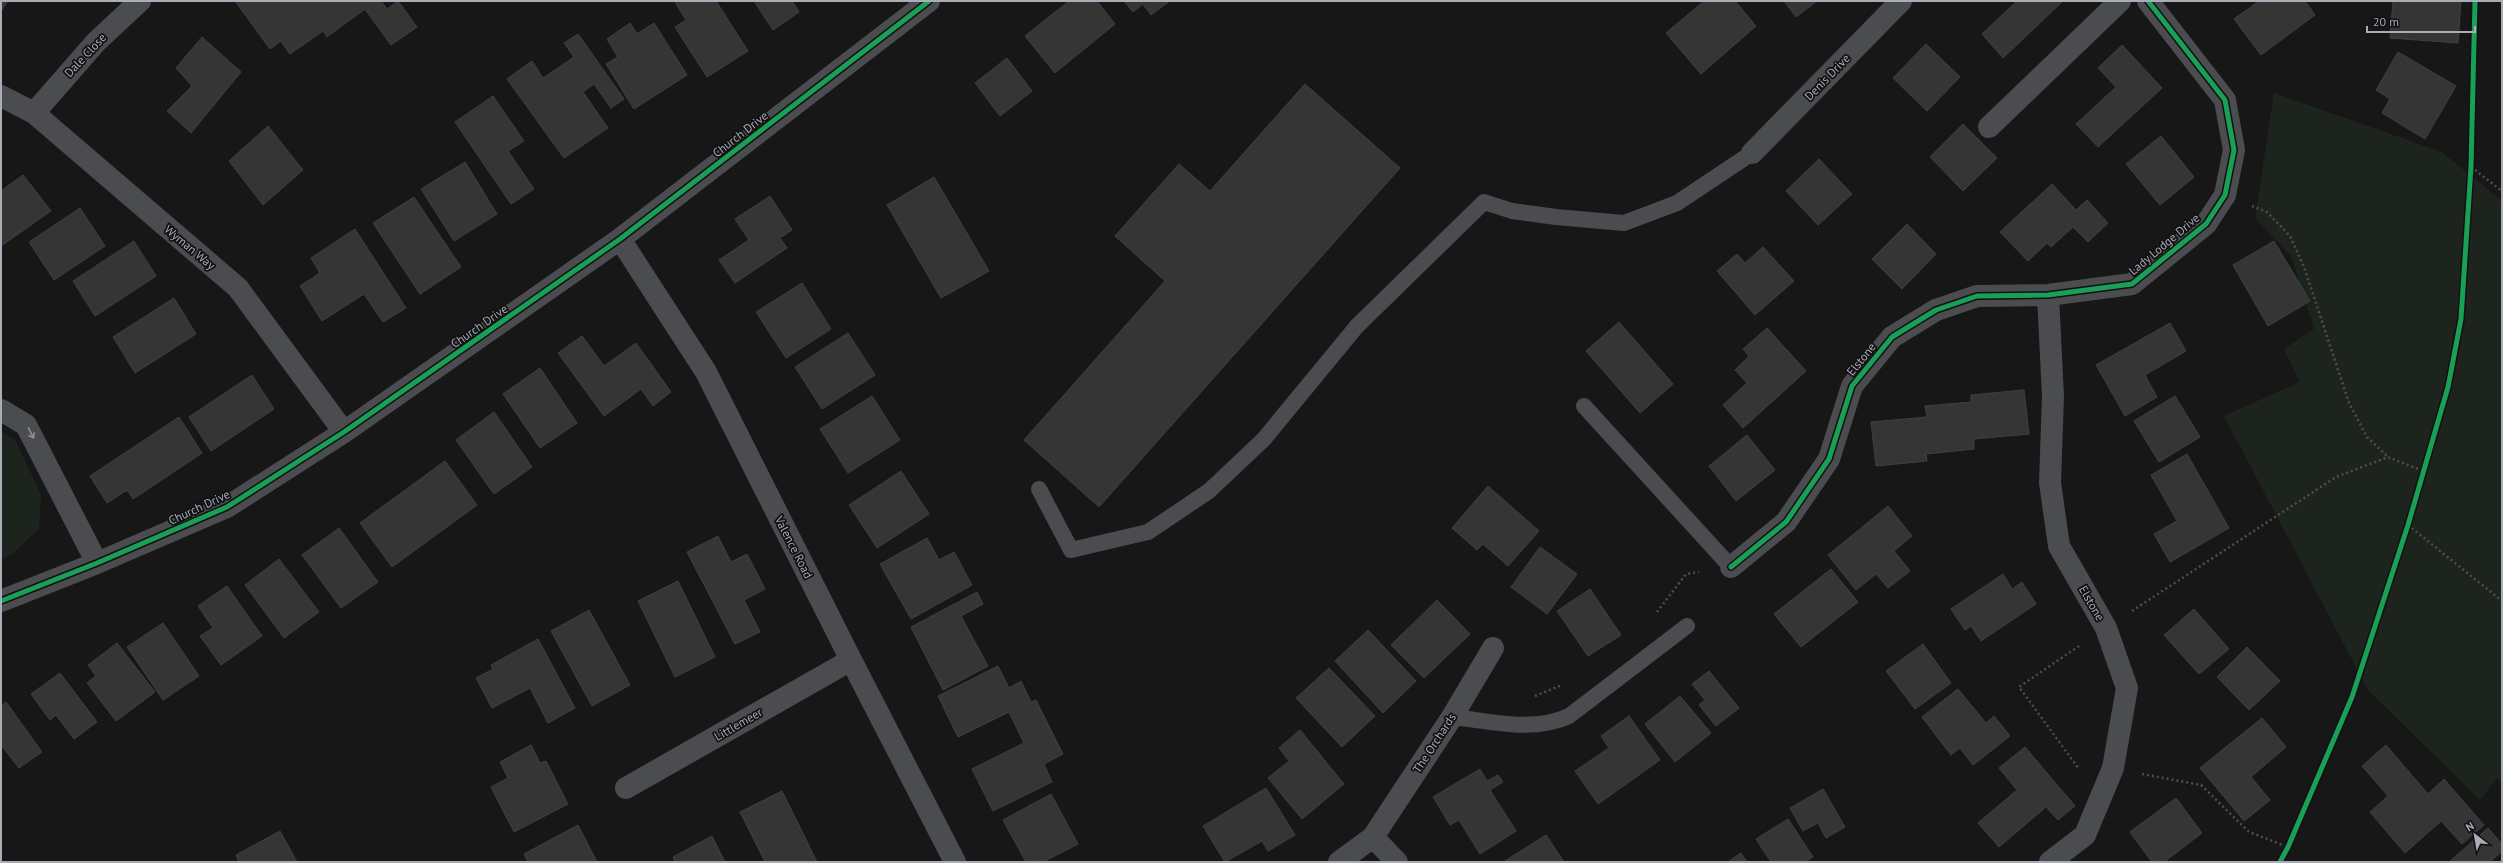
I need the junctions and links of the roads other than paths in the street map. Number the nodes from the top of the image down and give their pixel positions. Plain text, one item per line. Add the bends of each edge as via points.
1 (140, 1) edge
2 (929, 1) edge
3 (1901, 1) edge
4 (2120, 1) edge
5 (2148, 1) edge
6 (1, 96) edge
7 (34, 113) junction
8 (1989, 127) dead end
9 (1752, 153) joint
10 (620, 239) junction
11 (2048, 295) junction
12 (1584, 406) dead end
13 (1, 410) edge
14 (344, 432) junction
15 (1039, 489) dead end
16 (97, 564) junction
17 (1731, 567) joint
18 (1, 601) edge
19 (1687, 626) dead end
20 (1493, 648) dead end
21 (851, 660) junction
22 (1452, 717) junction
23 (626, 788) dead end
24 (1373, 837) junction
25 (955, 862) edge
26 (1339, 862) edge
27 (1396, 862) edge
28 (2050, 862) edge

1 - 7 street, Dale Close via 96,42
2 - 10 street, Church Drive
3 - 9 street, Denis Drive
4 - 8 street
5 - 11 street, Lady Lodge Drive via 2225,100 2234,150 2225,195 2206,224 2132,284
6 - 7 street, Wyman Way
7 - 14 street, Wyman Way via 238,288
9 - 15 lane via 1677,203 1624,223 1512,211 1484,202 1357,326 1264,439 1209,492 1148,532 1071,550
10 - 14 street, Church Drive
10 - 21 street, Valence Road via 706,372
11 - 17 street, Elstone via 1977,296 1936,310 1892,337 1852,386 1829,459 1786,522
11 - 28 street, Elstone via 2053,397 2050,483 2059,546 2106,628 2127,688 2113,768 2085,835
12 - 17 lane
13 -> 16 street via 26,425
14 - 16 street, Church Drive via 227,507
16 - 18 street, Church Drive
19 - 22 lane via 1569,716 1554,724 1535,726
20 - 22 street, The Orchards
21 - 23 street, Littlemeer
21 - 25 street, Valence Road
22 - 24 street, The Orchards
24 - 26 street, The Orchards
24 - 27 street

